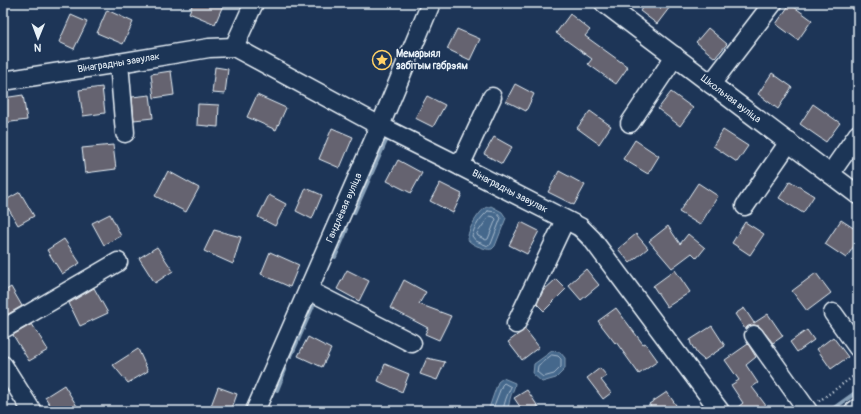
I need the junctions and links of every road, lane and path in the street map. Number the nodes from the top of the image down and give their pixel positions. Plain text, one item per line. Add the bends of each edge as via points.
1 (254, 3) edge
2 (431, 3) edge
3 (604, 3) edge
4 (773, 3) edge
5 (234, 47) junction
6 (675, 56) junction
7 (119, 63) junction
8 (3, 81) edge
9 (711, 84) junction
10 (492, 96) dead end
11 (630, 123) dead end
12 (380, 126) junction
13 (125, 133) dead end
14 (858, 134) edge
15 (789, 142) junction
16 (460, 166) junction
17 (830, 174) junction
18 (858, 195) edge
19 (745, 206) dead end
20 (565, 220) junction
21 (118, 262) dead end
22 (308, 290) junction
23 (833, 313) dead end
24 (516, 324) dead end
25 (3, 328) edge
26 (754, 335) dead end
27 (412, 343) dead end
28 (858, 348) edge
29 (3, 365) edge
30 (858, 373) edge
31 (858, 408) edge
32 (807, 410) edge
33 (32, 411) edge
34 (255, 411) edge
35 (720, 411) edge
36 (854, 411) edge

1 - 5 street
2 - 12 street, Гандлёвая вуліца
3 - 6 street, Школьная вуліца
4 - 9 street
5 - 7 street, Вінаградны завулак via 209,48
5 - 12 street, Вінаградны завулак
6 - 9 street, Школьная вуліца
6 - 11 street
7 - 8 street, Вінаградны завулак
7 - 13 street
9 - 15 street, Школьная вуліца
10 - 16 street
12 - 16 street, Вінаградны завулак
12 - 22 street, Гандлёвая вуліца
14 - 17 street
15 - 17 street, Школьная вуліца
15 - 19 street
16 - 20 street, Вінаградны завулак
17 - 18 street, Школьная вуліца
20 - 24 street
20 - 35 street, Вінаградны завулак via 580,227 592,239
21 - 25 street
22 - 27 street
22 - 34 street, Гандлёвая вуліца
23 - 28 street
26 - 32 street
29 - 33 street
30 - 32 path
31 - 36 street

